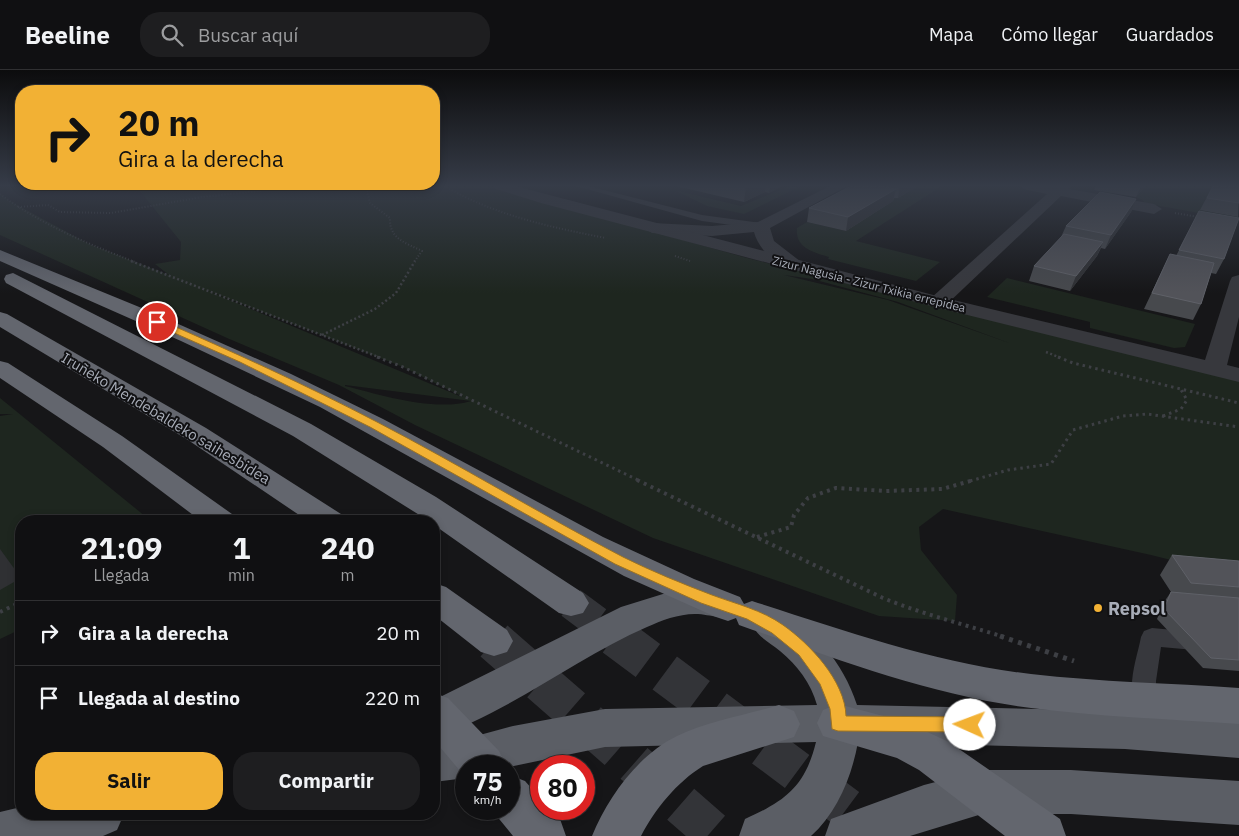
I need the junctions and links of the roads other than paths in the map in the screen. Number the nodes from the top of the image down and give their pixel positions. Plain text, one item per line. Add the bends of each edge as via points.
1 (630, 222) edge
2 (721, 222) edge
3 (777, 222) edge
4 (1025, 222) edge
5 (652, 228) junction
6 (762, 230) junction
7 (715, 236) junction
8 (742, 248) junction
9 (0, 255) edge
10 (796, 265) junction
11 (0, 272) edge
12 (1239, 281) edge
13 (938, 302) junction
14 (0, 318) edge
15 (0, 368) edge
16 (1214, 369) junction
17 (1239, 375) edge
18 (213, 515) edge
19 (321, 515) edge
20 (440, 600) edge
21 (571, 602) tunnel mouth
22 (740, 611) junction
23 (494, 641) tunnel mouth
24 (1239, 645) edge
25 (1144, 699) junction
26 (1239, 706) edge
27 (440, 714) edge
28 (440, 720) edge
29 (838, 723) junction
30 (779, 724) junction
31 (1239, 739) edge
32 (474, 755) edge
33 (493, 755) edge
34 (440, 762) edge
35 (455, 762) edge
36 (982, 792) junction
37 (1239, 802) edge
38 (520, 810) edge
39 (72, 820) edge
40 (0, 835) edge
41 (543, 836) edge
42 (615, 836) edge
43 (762, 836) edge
44 (848, 836) edge
45 (1043, 836) edge

1 - 5 street, Zizur Nagusia - Zizur Txikia errepidea
2 - 6 lane
3 - 6 street
4 - 13 street
5 - 7 street, Zizur Nagusia - Zizur Txikia errepidea
5 - 7 street
6 - 7 street
6 - 8 street
6 - 10 street via 768,246
7 - 8 street, Zizur Nagusia - Zizur Txikia errepidea
8 - 10 street, Zizur Nagusia - Zizur Txikia errepidea
9 - 22 highway via 244,360 374,425 620,561
10 - 13 street, Zizur Nagusia - Zizur Txikia errepidea
11 - 21 highway via 302,430 425,504
12 - 16 street
13 - 16 street, Zizur Nagusia - Zizur Txikia errepidea
14 - 19 highway, Iruñeko Mendebaldeko saihesbidea via 197,434
15 - 18 highway via 91,424
16 - 17 street, Zizur Nagusia - Zizur Txikia errepidea
20 - 23 highway
22 - 25 highway via 870,655 953,676 1042,693
22 - 27 highway via 698,601 679,602 634,617
22 - 29 highway via 796,642 812,659 826,680 838,709
24 - 25 lane via 1152,637
25 - 26 highway
28 - 32 highway
29 - 30 highway
29 - 31 highway via 1125,730
29 - 36 highway via 906,741 934,756
29 - 43 highway via 830,771 814,800 793,821
30 - 33 highway via 605,728 513,746
30 - 42 highway via 692,750 676,759 660,773 630,810
34 - 35 highway
36 - 37 highway via 1071,792
36 - 44 highway via 924,808
36 - 45 highway
38 - 41 highway
39 - 40 highway

